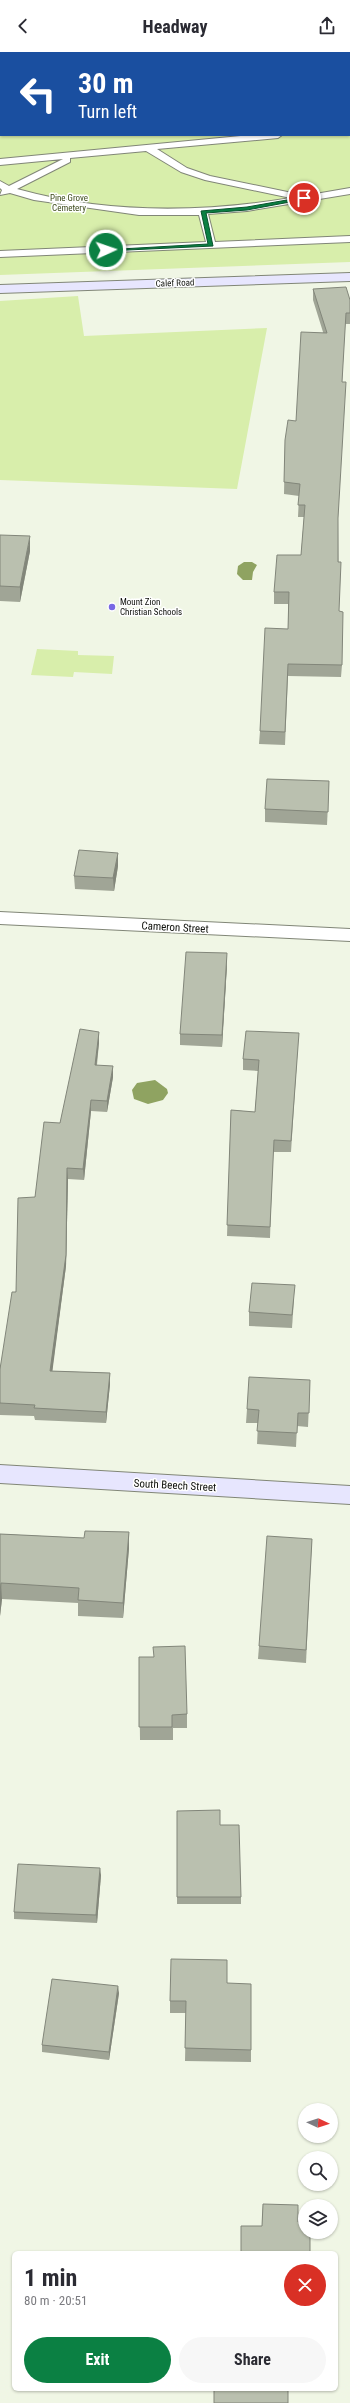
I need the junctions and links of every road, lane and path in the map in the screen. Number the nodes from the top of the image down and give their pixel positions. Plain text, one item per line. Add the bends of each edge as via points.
1 (183, 136) edge
2 (268, 136) edge
3 (148, 148) junction
4 (75, 156) junction
5 (0, 162) edge
6 (0, 184) edge
7 (9, 190) junction
8 (350, 192) edge
9 (0, 194) edge
10 (304, 198) junction
11 (203, 212) junction
12 (350, 239) edge
13 (211, 245) junction
14 (0, 254) edge
15 (350, 277) edge
16 (0, 289) edge
17 (0, 918) edge
18 (350, 935) edge
19 (0, 1474) edge
20 (350, 1495) edge

1 - 3 lane
2 - 3 lane
3 - 4 lane
3 - 10 lane via 184,170 208,178
4 - 5 lane
4 - 7 lane
6 - 7 lane
7 - 9 lane
7 - 11 lane via 94,207 139,212
8 - 10 lane
10 - 11 lane via 247,208
11 - 13 lane
12 - 13 lane
13 - 14 lane
15 - 16 main road, Calef Road
17 - 18 street, Cameron Street
19 - 20 main road, South Beech Street

